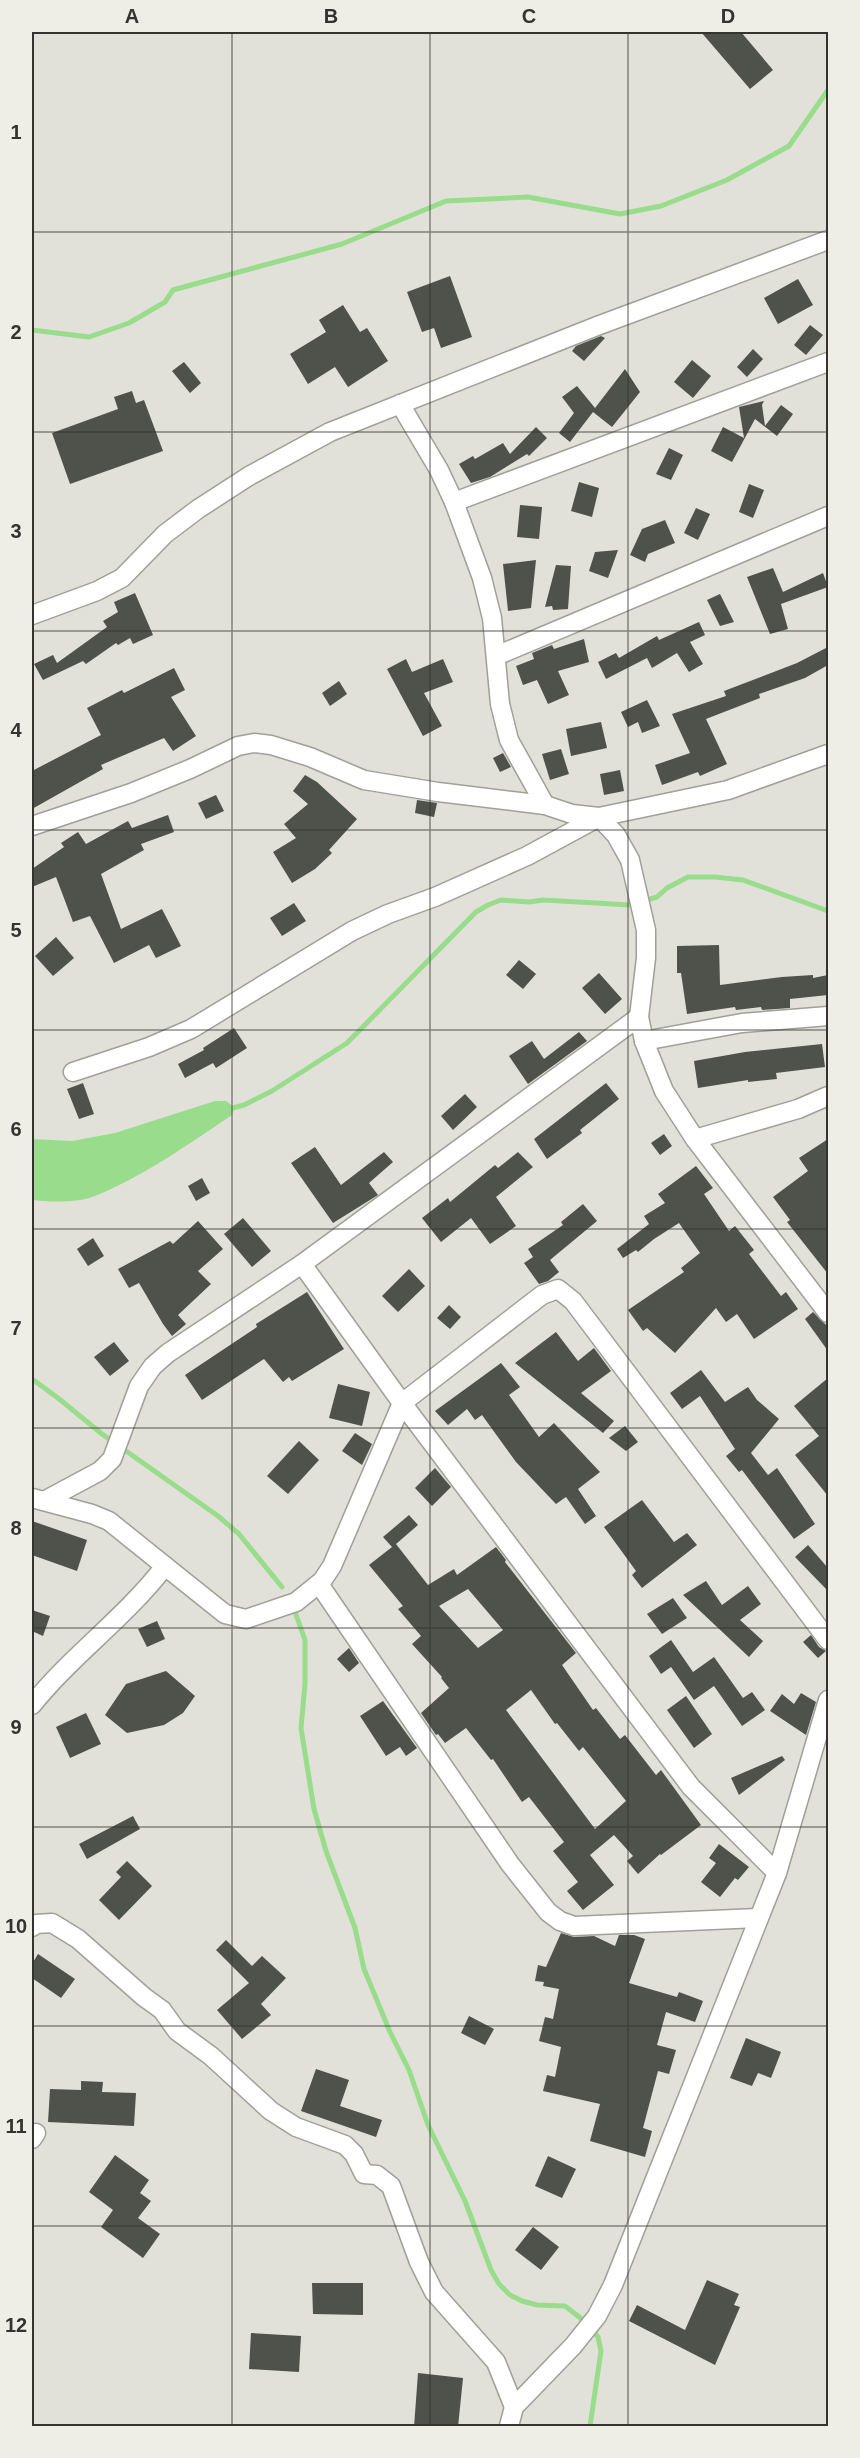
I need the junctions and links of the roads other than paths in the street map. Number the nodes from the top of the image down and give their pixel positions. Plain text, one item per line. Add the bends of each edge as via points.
1 (828, 240) edge
2 (828, 362) edge
3 (400, 404) junction
4 (454, 502) junction
5 (828, 516) edge
6 (32, 615) edge
7 (496, 656) junction
8 (828, 754) edge
9 (545, 805) junction
10 (599, 817) junction
11 (32, 826) edge
12 (828, 1016) edge
13 (639, 1017) junction
14 (644, 1041) junction
15 (74, 1072) dead end
16 (828, 1096) edge
17 (694, 1139) junction
18 (302, 1264) junction
19 (828, 1313) edge
20 (402, 1403) junction
21 (38, 1500) edge
22 (165, 1566) junction
23 (319, 1584) junction
24 (828, 1640) edge
25 (33, 1699) edge
26 (828, 1700) edge
27 (777, 1873) junction
28 (758, 1918) junction
29 (32, 1927) edge
30 (514, 2407) junction
31 (509, 2427) edge

1 - 3 street
2 - 4 street
3 - 4 street
3 - 6 street via 330,432 249,476 165,534 122,578
4 - 7 street via 482,578
5 - 7 street
7 - 9 street via 500,704 509,740
8 - 10 street via 728,790
9 - 10 street
9 - 11 street via 364,780 310,758 254,743 238,746 131,793
10 - 13 street via 616,835 630,860 646,930
10 - 15 street via 527,856 352,931 191,1029
12 - 14 street via 742,1023
13 - 14 street
13 - 18 street
14 - 17 street via 664,1091
16 - 17 street via 798,1109
17 - 19 street
18 - 20 street
18 - 21 street via 153,1366 139,1386 112,1458 100,1471
20 - 23 street via 332,1566
20 - 24 street via 542,1294 558,1289 573,1301
20 - 27 street via 692,1787
21 - 22 street via 109,1521
22 - 23 street via 225,1614 246,1619 296,1602
22 - 25 street via 143,1595
23 - 28 street via 510,1864 548,1912 574,1926
26 - 27 street
27 - 28 street
28 - 30 street via 613,2285 597,2316
29 - 30 street via 52,1923 78,1939 271,2111 296,2127 345,2145 364,2174 377,2175 391,2186 434,2292 496,2362
30 - 31 street

